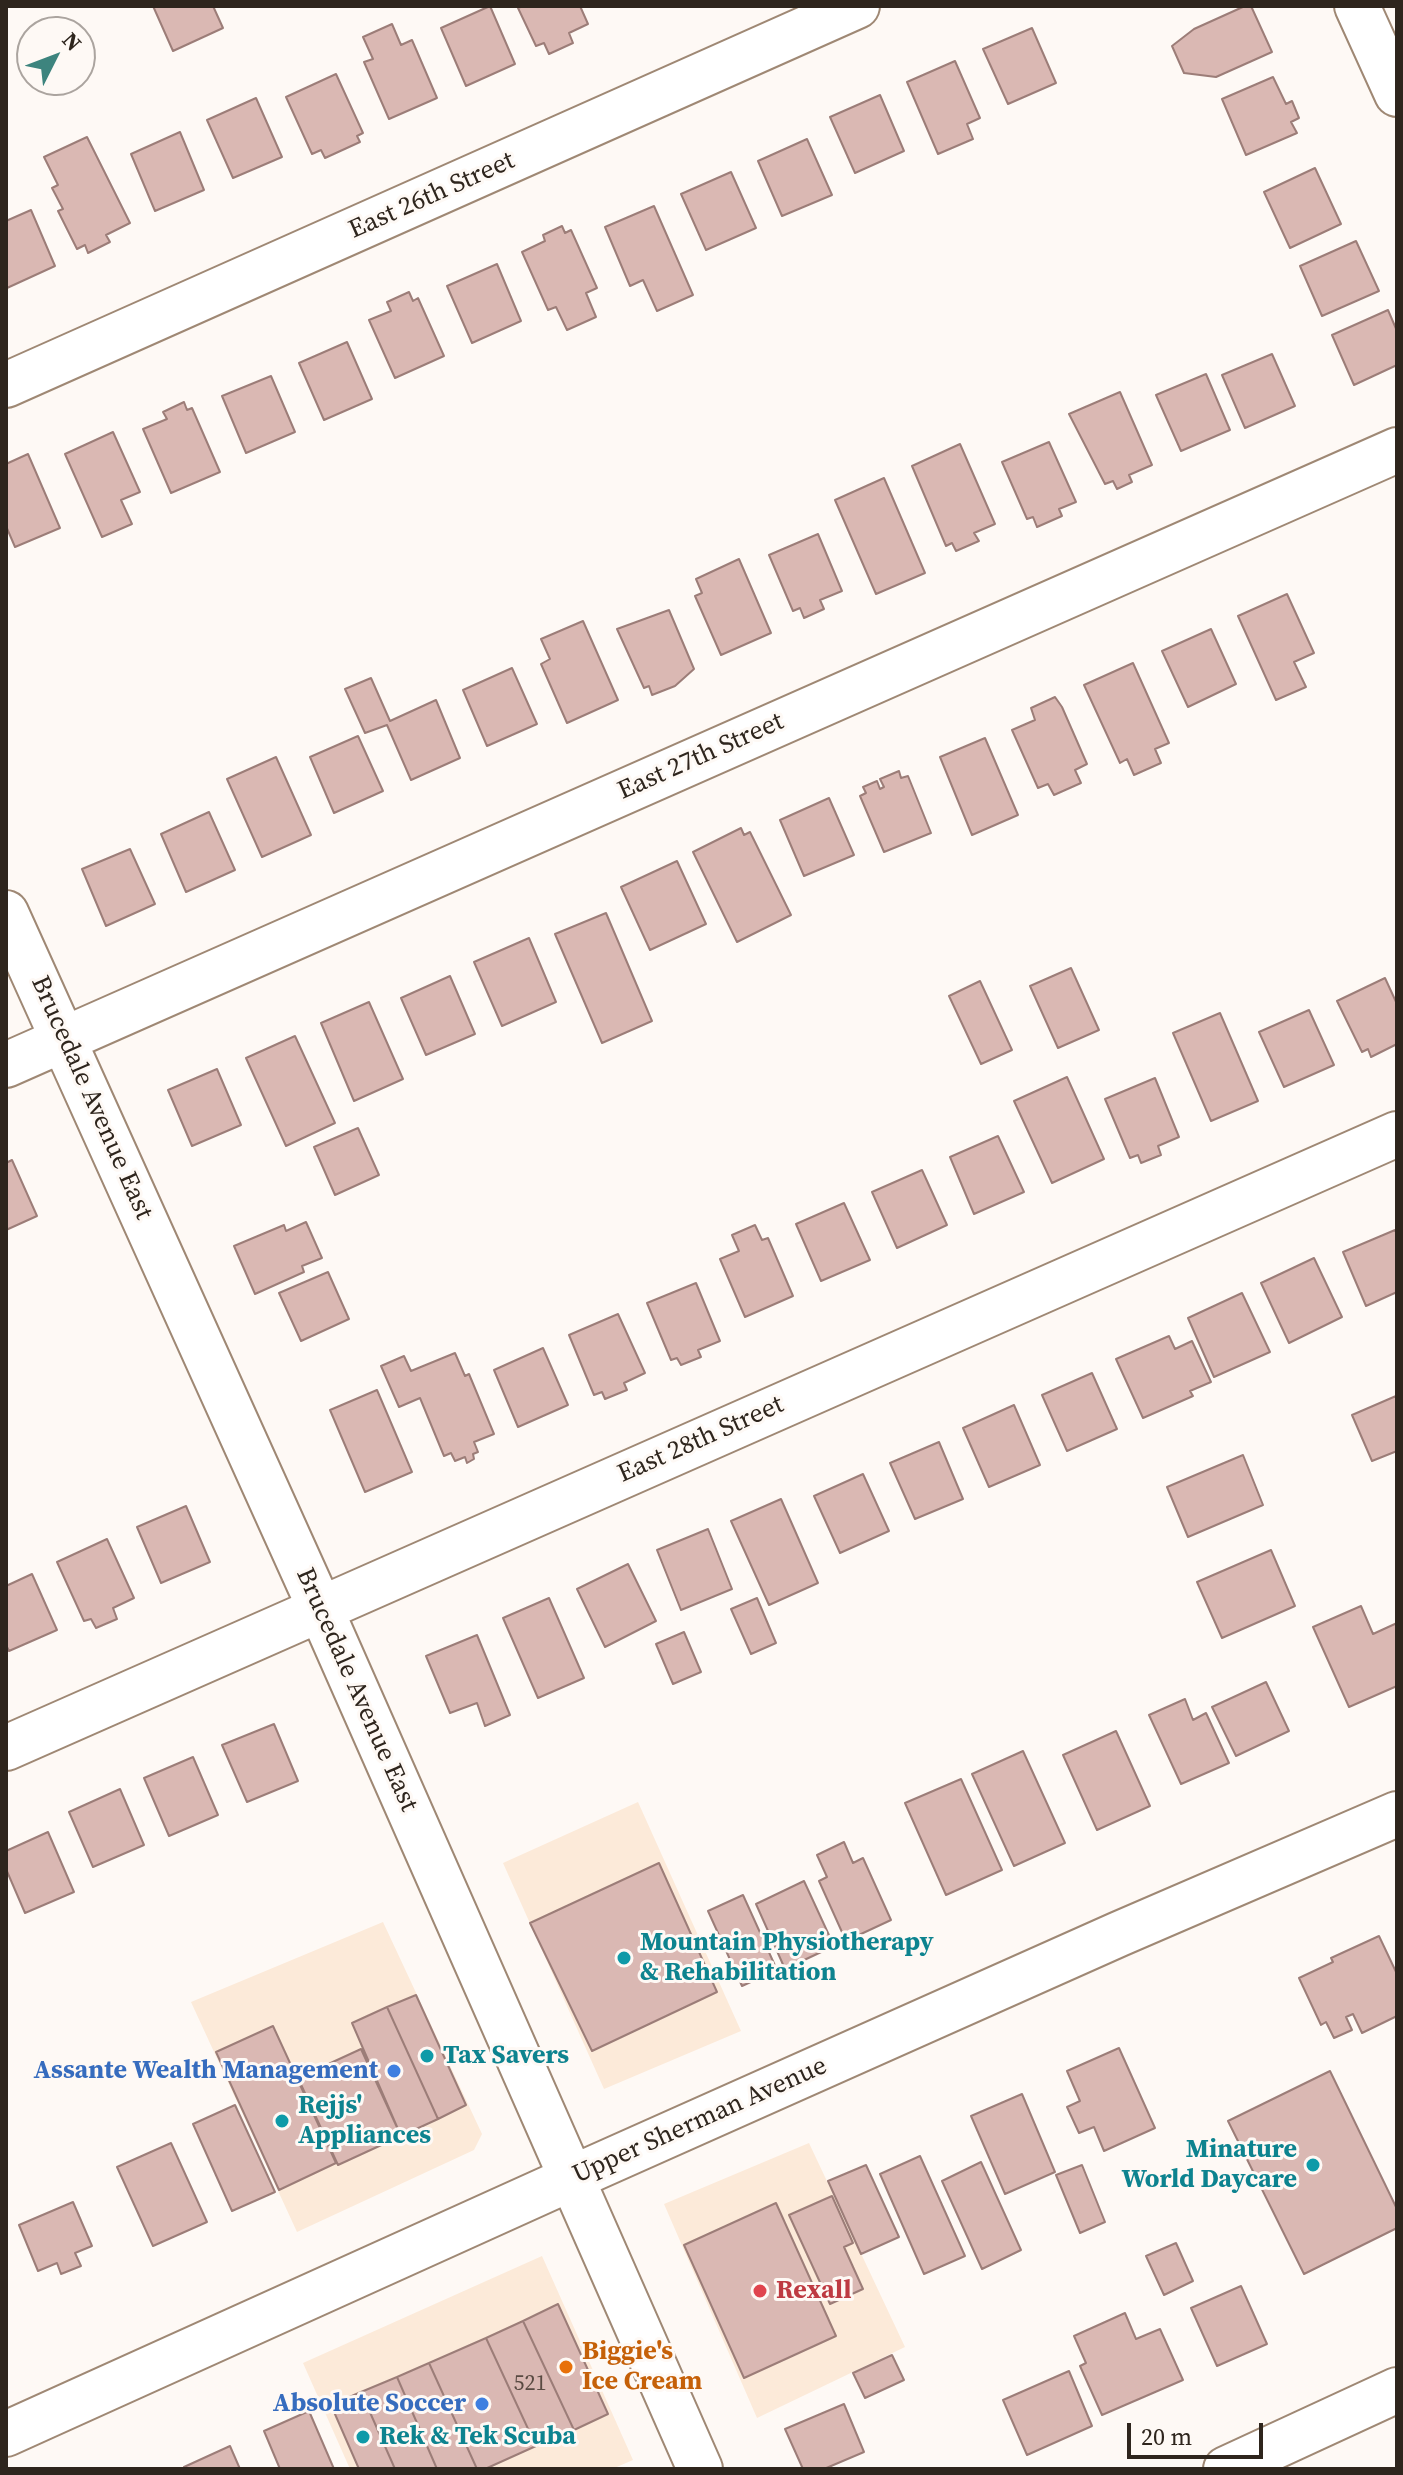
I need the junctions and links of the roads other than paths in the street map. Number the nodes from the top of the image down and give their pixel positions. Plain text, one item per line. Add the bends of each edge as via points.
1 (857, 6) edge
2 (1357, 6) edge
3 (1397, 94) edge
4 (6, 385) edge
5 (1397, 450) edge
6 (6, 913) edge
7 (64, 1039) junction
8 (6, 1065) edge
9 (1397, 1134) edge
10 (320, 1608) junction
11 (6, 1748) edge
12 (1397, 1814) edge
13 (572, 2178) junction
14 (1397, 2390) edge
15 (6, 2434) edge
16 (700, 2469) edge
17 (1226, 2469) edge

1 - 4 street, East 26th Street
2 - 3 street
5 - 7 street, East 27th Street
6 - 7 street, Brucedale Avenue East
7 - 8 street, East 27th Street
7 - 10 street, Brucedale Avenue East
9 - 10 street, East 28th Street
10 - 11 street, East 28th Street
10 - 13 street, Brucedale Avenue East
12 - 13 street, Upper Sherman Avenue
13 - 15 street, Upper Sherman Avenue
13 - 16 street, Brucedale Avenue East
14 - 17 street

